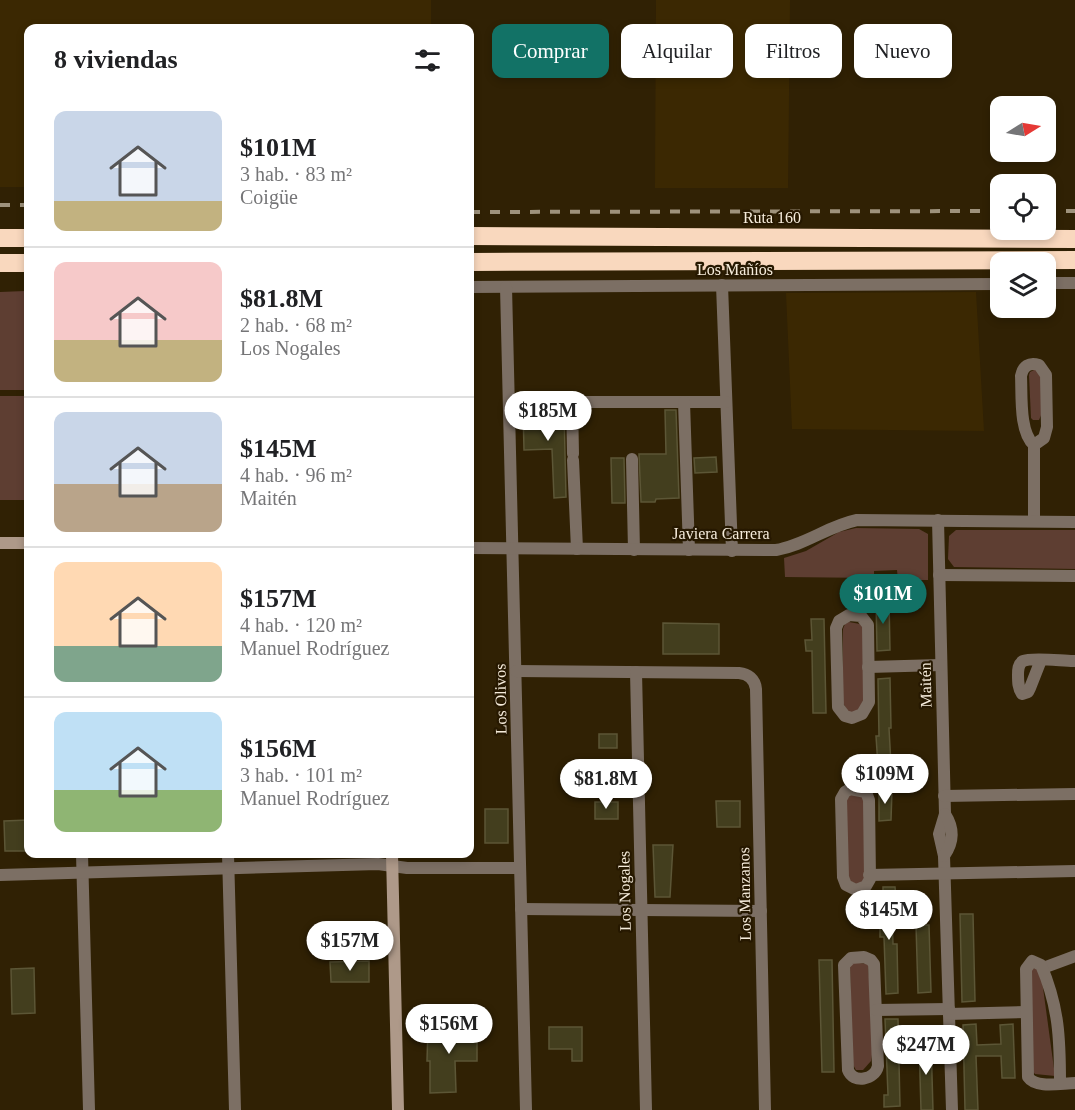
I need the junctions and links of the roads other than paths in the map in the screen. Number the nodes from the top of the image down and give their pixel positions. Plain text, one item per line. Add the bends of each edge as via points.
1 (474, 236) edge
2 (0, 238) edge
3 (24, 238) edge
4 (1075, 239) edge
5 (1075, 260) edge
6 (474, 262) edge
7 (0, 263) edge
8 (24, 263) edge
9 (1056, 283) edge
10 (990, 284) edge
11 (1073, 284) edge
12 (722, 285) junction
13 (474, 287) edge
14 (506, 287) junction
15 (509, 402) junction
16 (572, 402) junction
17 (684, 402) junction
18 (726, 402) junction
19 (1034, 445) junction
20 (632, 459) dead end
21 (938, 520) junction
22 (1034, 521) junction
23 (1075, 522) edge
24 (0, 543) edge
25 (24, 543) edge
26 (474, 548) edge
27 (513, 549) junction
28 (577, 549) junction
29 (634, 550) junction
30 (689, 550) junction
31 (732, 551) junction
32 (939, 575) junction
33 (1075, 576) edge
34 (1041, 660) dead end
35 (1075, 661) edge
36 (941, 665) junction
37 (868, 667) junction
38 (516, 671) junction
39 (636, 672) junction
40 (1075, 794) edge
41 (944, 796) junction
42 (82, 858) edge
43 (228, 858) edge
44 (392, 860) edge
45 (228, 868) junction
46 (520, 868) junction
47 (1075, 871) edge
48 (83, 873) junction
49 (945, 874) junction
50 (0, 875) edge
51 (869, 875) junction
52 (521, 909) junction
53 (640, 910) junction
54 (761, 911) junction
55 (1075, 956) edge
56 (1043, 968) junction
57 (876, 1010) junction
58 (949, 1011) junction
59 (1026, 1012) junction
60 (1060, 1083) junction
61 (1075, 1083) edge
62 (88, 1110) edge
63 (235, 1110) edge
64 (398, 1110) edge
65 (526, 1110) edge
66 (646, 1110) edge
67 (765, 1110) edge
68 (952, 1110) edge

1 - 4 highway, Ruta 160
2 - 3 highway
5 - 6 highway
7 - 8 highway
9 - 11 street
10 - 12 street, Los Mañíos
12 - 14 street, Los Mañíos
12 - 18 street
13 - 14 street, Los Mañíos
14 - 15 street, Los Olivos
15 - 16 street
15 - 27 street, Los Olivos
16 - 17 street
16 - 28 street
17 - 18 street
17 - 30 street
18 - 31 street
19 - 19 street via 1047,431 1046,375 1039,365 1031,364 1021,376 1024,429
19 - 22 street
20 - 29 street
21 - 22 street, Javiera Carrera
21 - 31 street, Javiera Carrera via 857,520 831,527 789,548
21 - 32 street, Maitén
22 - 23 street, Javiera Carrera
24 - 25 street
26 - 27 street, Javiera Carrera
27 - 28 street, Javiera Carrera
27 - 38 street, Los Olivos
28 - 29 street, Javiera Carrera
29 - 30 street, Javiera Carrera
30 - 31 street, Javiera Carrera
32 - 33 street
32 - 36 street, Maitén
34 - 35 street
36 - 37 street
36 - 41 street, Maitén
37 - 37 street via 868,707 859,716 845,716 838,707 837,628 845,616 857,615 867,621
38 - 39 street
38 - 46 street, Los Olivos
39 - 53 street, Los Nogales
39 - 54 street, Los Manzanos via 739,673 751,678 756,689
40 - 41 street
41 - 49 street, Maitén via 945,814 939,834
42 - 48 street
43 - 45 street
44 - 45 street via 378,864
44 - 46 street
44 - 64 street
45 - 48 street
45 - 63 street
46 - 52 street, Los Olivos
47 - 49 street
48 - 50 street
48 - 62 street
49 - 51 street
49 - 58 street, Maitén
51 - 51 street via 868,796 861,790 850,789 841,799 843,881 848,888 859,889 866,886
52 - 53 street
52 - 65 street, Los Olivos
53 - 54 street
53 - 66 street, Los Nogales
54 - 67 street, Los Manzanos
55 - 56 street
56 - 59 street via 1035,961 1026,966
56 - 60 street via 1059,1024
57 - 57 street via 874,964 868,958 851,958 844,965 848,1070 852,1077 871,1077 877,1070
57 - 58 street
58 - 59 street
58 - 68 street, Maitén
59 - 60 street via 1028,1077 1034,1083
60 - 61 street

